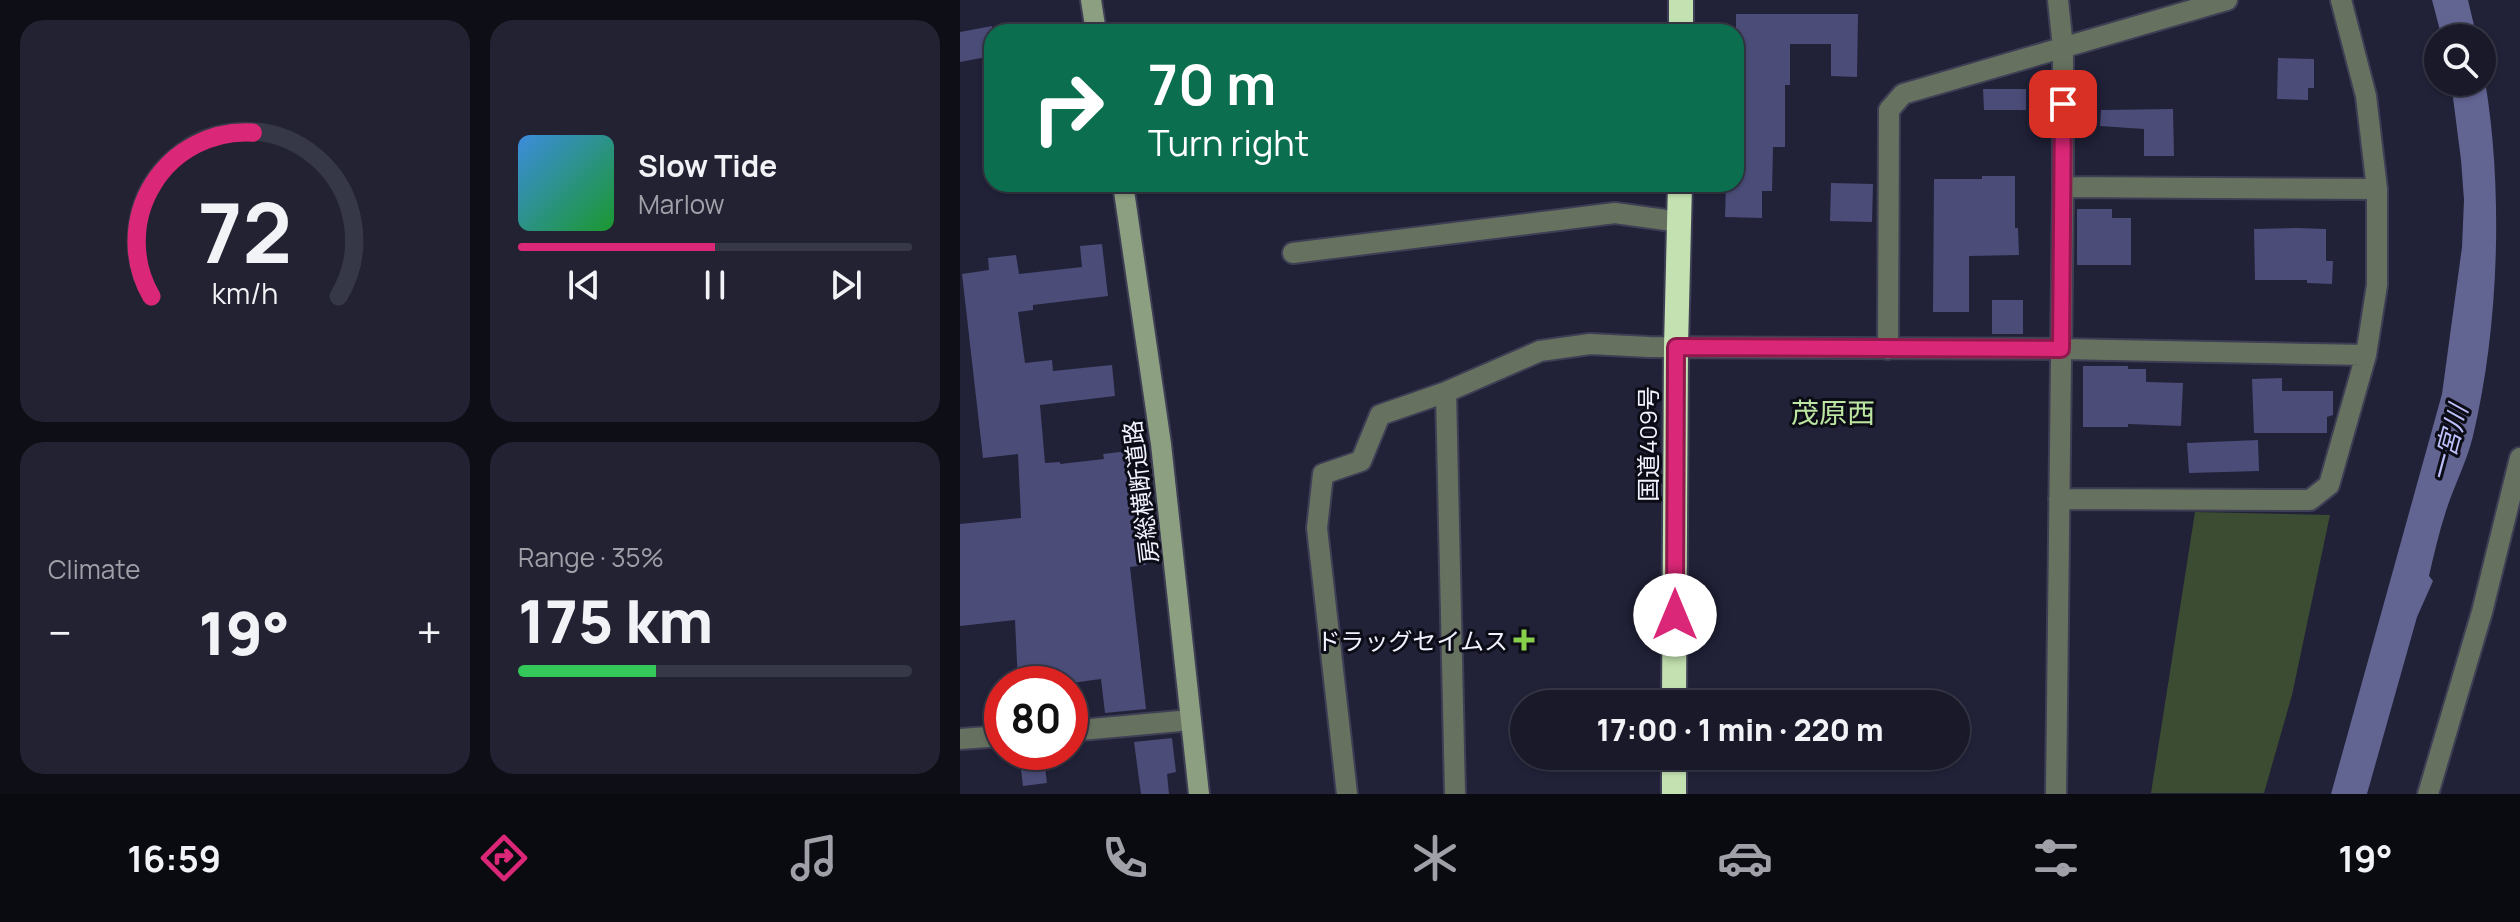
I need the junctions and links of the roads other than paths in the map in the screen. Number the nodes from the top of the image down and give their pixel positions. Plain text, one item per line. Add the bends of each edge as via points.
1 (1091, 0) edge
2 (1681, 0) edge
3 (2058, 0) edge
4 (2227, 0) edge
5 (2341, 0) edge
6 (1095, 24) edge
7 (1681, 24) edge
8 (2063, 48) junction
9 (2063, 187) junction
10 (2377, 189) junction
11 (1124, 192) edge
12 (1680, 192) edge
13 (1680, 222) junction
14 (1293, 253) dead end
15 (1676, 347) junction
16 (1888, 349) junction
17 (2061, 349) junction
18 (2366, 355) junction
19 (1446, 392) junction
20 (2520, 458) edge
21 (2059, 499) junction
22 (1674, 690) edge
23 (1191, 720) junction
24 (1088, 729) edge
25 (984, 737) edge
26 (960, 739) edge
27 (1674, 770) edge
28 (1199, 794) edge
29 (1347, 794) edge
30 (1455, 794) edge
31 (1674, 794) edge
32 (2056, 794) edge
33 (2428, 794) edge

1 - 6 street
2 - 7 highway
3 - 8 street
4 - 8 street
5 - 10 street via 2366,96
8 - 9 street
8 - 16 street via 1903,94 1889,110
9 - 10 street
9 - 17 street
10 - 18 street via 2377,285
11 - 23 street, 房総横断道路 via 1161,444
12 - 13 highway, 国道409号
13 - 14 street via 1615,213
13 - 15 highway, 国道409号
15 - 16 street
15 - 19 street via 1590,344 1540,351
15 - 22 highway, 国道409号
16 - 17 street
17 - 18 street
17 - 21 street
18 - 21 street via 2329,485 2310,500
19 - 29 street via 1380,415 1361,461 1323,474 1317,528
19 - 30 street
20 - 33 street via 2482,612
21 - 32 street
23 - 24 street
23 - 28 street, 房総横断道路
25 - 26 street
27 - 31 highway

